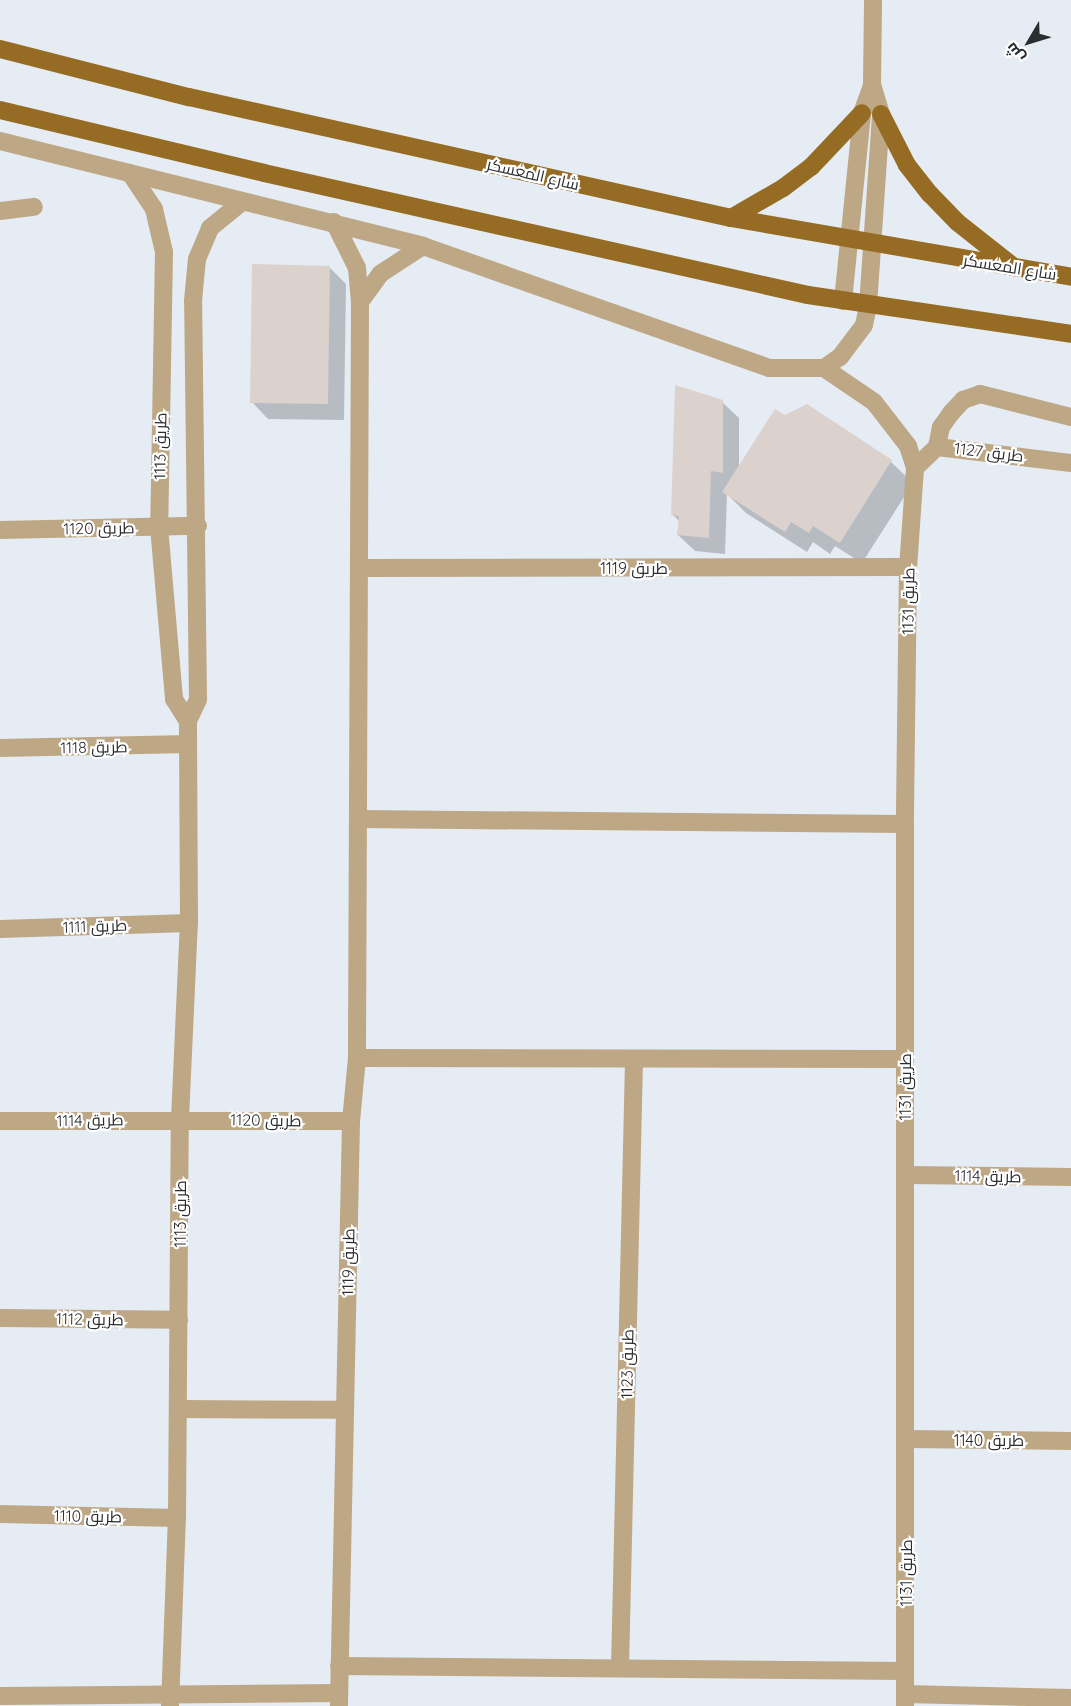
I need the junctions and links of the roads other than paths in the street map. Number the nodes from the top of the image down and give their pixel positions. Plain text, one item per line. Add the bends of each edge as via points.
1 (873, 0) edge
2 (0, 49) edge
3 (872, 85) junction
4 (0, 110) edge
5 (862, 114) junction
6 (881, 114) junction
7 (0, 141) edge
8 (130, 173) junction
9 (241, 203) junction
10 (33, 207) dead end
11 (0, 211) edge
12 (731, 218) junction
13 (333, 222) junction
14 (848, 237) junction
15 (871, 241) junction
16 (423, 246) junction
17 (1018, 270) junction
18 (1071, 277) edge
19 (843, 301) junction
20 (360, 302) junction
21 (868, 306) junction
22 (1071, 334) edge
23 (824, 368) junction
24 (1071, 417) edge
25 (936, 447) junction
26 (1071, 463) edge
27 (915, 468) junction
28 (198, 526) junction
29 (159, 527) junction
30 (0, 530) edge
31 (908, 567) junction
32 (359, 568) junction
33 (188, 721) junction
34 (188, 744) junction
35 (0, 748) edge
36 (358, 819) junction
37 (905, 824) junction
38 (189, 923) junction
39 (0, 929) edge
40 (357, 1058) junction
41 (634, 1059) junction
42 (905, 1059) junction
43 (180, 1119) junction
44 (0, 1121) edge
45 (351, 1121) junction
46 (906, 1175) junction
47 (1071, 1177) edge
48 (0, 1318) edge
49 (179, 1320) junction
50 (178, 1409) junction
51 (345, 1410) junction
52 (906, 1439) junction
53 (1071, 1440) edge
54 (0, 1514) edge
55 (177, 1518) junction
56 (339, 1666) junction
57 (620, 1668) junction
58 (905, 1671) junction
59 (0, 1696) edge
60 (1071, 1698) edge
61 (339, 1699) edge
62 (170, 1700) edge
63 (904, 1700) edge

1 - 3 street
2 - 12 main road, شارع المعسكر via 189,97
3 - 5 street
3 - 6 street
4 - 19 main road via 264,174
5 - 12 main road via 811,167
5 - 14 street
6 - 15 street
6 - 17 main road via 907,165 930,194 957,222
7 - 8 street
8 - 9 street
8 - 29 street, طريق 1113 via 154,209 164,252
9 - 13 street
9 - 28 street, طريق 1113 via 210,228 197,259 193,302
10 - 11 street
12 - 14 main road, شارع المعسكر
13 - 16 street
13 - 20 street, طريق 1119 via 357,268
14 - 15 main road, شارع المعسكر
14 - 19 street
15 - 17 main road, شارع المعسكر
15 - 21 street
16 - 20 street via 380,274
16 - 23 street via 769,368
17 - 18 main road, شارع المعسكر
19 - 21 main road
20 - 32 street, طريق 1119
21 - 22 main road
21 - 23 street via 864,325 840,357
23 - 27 street via 874,402 908,446
24 - 25 street via 980,394 963,400 951,413 941,427
25 - 26 street, طريق 1127
25 - 27 street, طريق 1127
27 - 31 street, طريق 1131
28 - 29 street, طريق 1120
28 - 33 street, طريق 1113 via 198,700
29 - 30 street, طريق 1120
29 - 33 street, طريق 1113 via 174,699
31 - 32 street, طريق 1119
31 - 37 street, طريق 1131
32 - 36 street, طريق 1119
33 - 34 street, طريق 1113
34 - 35 street, طريق 1118
34 - 38 street, طريق 1113
36 - 37 street
36 - 40 street, طريق 1119
37 - 42 street, طريق 1131
38 - 39 street, طريق 1111
38 - 43 street, طريق 1113
40 - 41 street
40 - 45 street, طريق 1119
41 - 42 street
41 - 57 street, طريق 1123
42 - 46 street, طريق 1131
43 - 44 street, طريق 1114
43 - 45 street, طريق 1120
43 - 49 street, طريق 1113
45 - 51 street, طريق 1119
46 - 47 street, طريق 1114
46 - 52 street, طريق 1131
48 - 49 street, طريق 1112
49 - 50 street, طريق 1113
50 - 51 street
50 - 55 street, طريق 1113
51 - 56 street, طريق 1119
52 - 53 street, طريق 1140
52 - 58 street, طريق 1131
54 - 55 street, طريق 1110
55 - 62 street, طريق 1113
56 - 57 street
56 - 61 street, طريق 1119
57 - 58 street
58 - 63 street, طريق 1131
59 - 62 street
60 - 63 street
61 - 62 street

